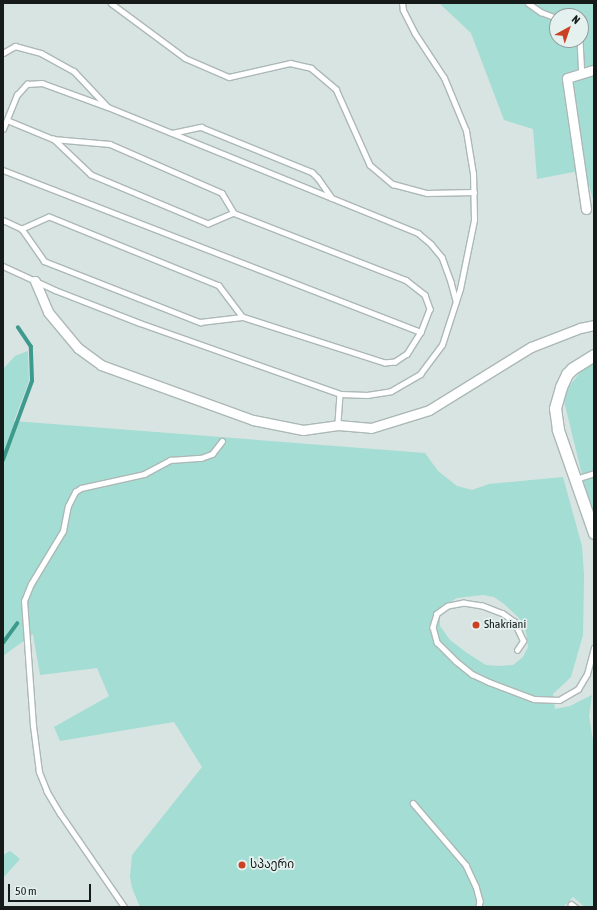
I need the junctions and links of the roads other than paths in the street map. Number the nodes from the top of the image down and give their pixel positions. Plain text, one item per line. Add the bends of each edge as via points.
1 (111, 3) edge
2 (402, 3) edge
3 (528, 3) edge
4 (549, 15) edge
5 (580, 48) edge
6 (3, 53) edge
7 (594, 70) edge
8 (582, 74) junction
9 (108, 107) junction
10 (7, 120) junction
11 (3, 129) edge
12 (172, 133) junction
13 (52, 139) junction
14 (3, 170) edge
15 (474, 192) junction
16 (332, 198) junction
17 (586, 209) dead end
18 (234, 213) junction
19 (3, 220) edge
20 (22, 229) junction
21 (3, 266) edge
22 (35, 281) junction
23 (456, 301) junction
24 (242, 317) junction
25 (594, 325) edge
26 (421, 332) junction
27 (594, 354) edge
28 (340, 394) junction
29 (338, 425) junction
30 (222, 442) dead end
31 (594, 474) edge
32 (574, 480) junction
33 (594, 533) edge
34 (594, 648) edge
35 (517, 650) dead end
36 (413, 803) dead end
37 (124, 907) edge
38 (479, 907) edge

1 - 15 lane via 185,58 229,77 290,63 311,68 336,89 370,165 393,184 426,192
2 - 15 lane via 402,10 415,34 444,78 466,131
3 - 4 lane
5 - 8 lane
6 - 9 lane via 15,46 41,53 74,71
7 - 8 street
8 - 17 street via 567,78
9 - 10 lane via 42,82 27,84 17,94
9 - 12 lane
10 - 11 lane
10 - 13 lane
12 - 16 lane
12 - 16 lane via 201,127 312,172
13 - 18 lane via 110,144 222,193
13 - 18 lane via 90,175 208,224
14 - 26 lane
15 - 23 lane via 474,220
16 - 23 lane via 418,233 442,257
18 - 26 lane via 406,280 424,295 430,309
19 - 20 lane
20 - 24 lane via 44,261 200,322
20 - 24 lane via 49,217 219,286
21 - 22 lane
22 - 28 lane via 140,323
22 - 29 street via 48,312 78,348 101,365 252,420 303,430
23 - 28 lane via 442,345 420,374 391,391 367,395
24 - 26 lane via 385,363 395,362 407,354
25 - 29 street via 530,347 429,410 371,428
27 - 32 street via 567,374 555,408 558,430
28 - 29 lane
30 - 37 lane via 212,454 201,458 170,460 144,474 81,488 75,492 68,506 62,531 24,601 39,772 60,814
31 - 32 lane
32 - 33 street
34 - 35 lane via 587,674 578,689 560,700 534,700 472,674 437,642 432,626 437,614 448,606 464,603 482,606 503,614 514,622 523,641
36 - 38 lane via 466,865 476,886

